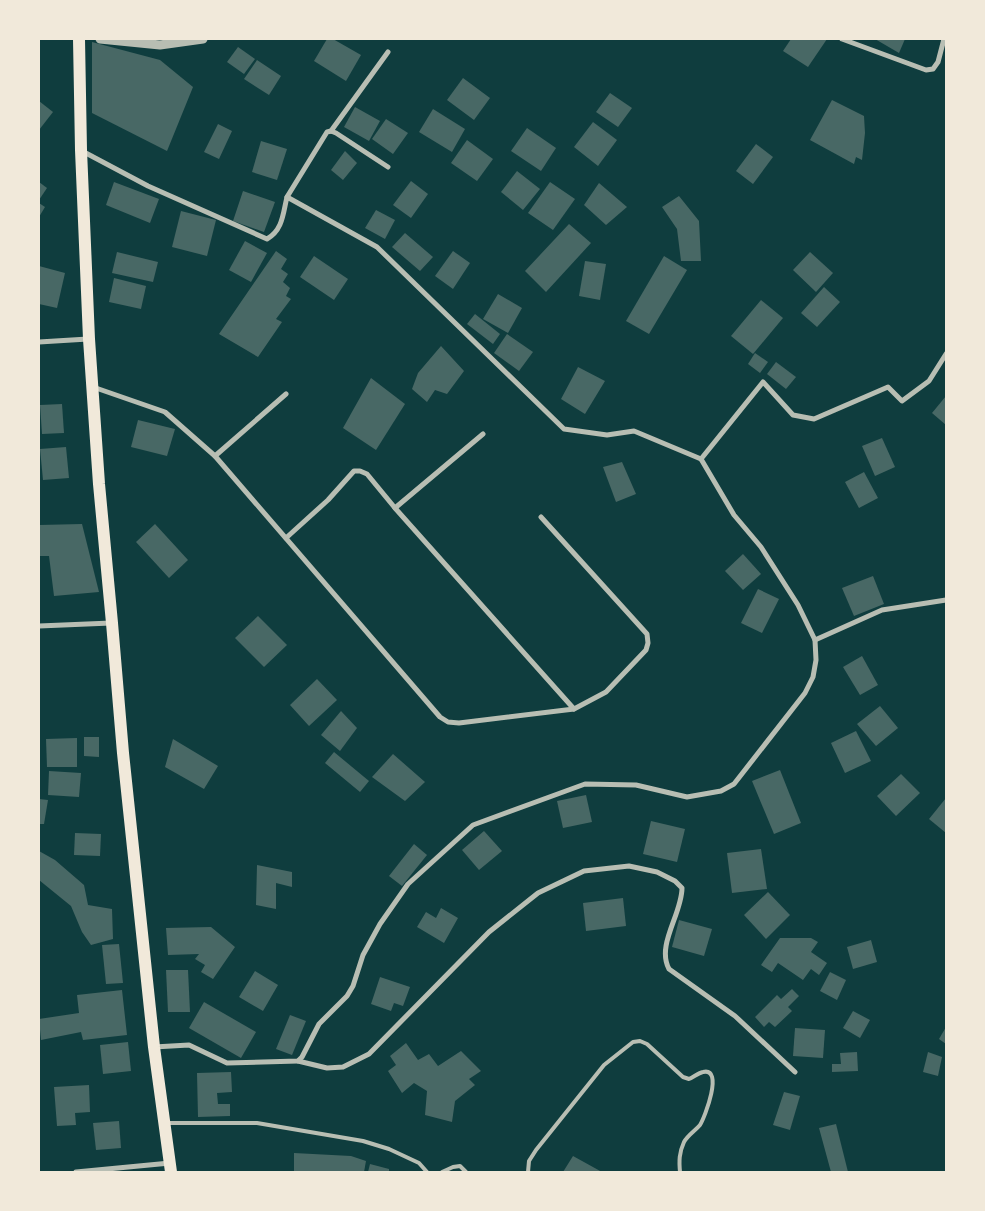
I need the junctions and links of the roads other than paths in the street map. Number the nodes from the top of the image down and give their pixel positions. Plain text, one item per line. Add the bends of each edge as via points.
1 (79, 39) edge
2 (100, 39) edge
3 (202, 39) edge
4 (842, 39) edge
5 (944, 39) edge
6 (388, 52) dead end
7 (331, 131) junction
8 (80, 150) junction
9 (388, 167) dead end
10 (287, 197) junction
11 (89, 339) junction
12 (39, 342) edge
13 (946, 354) edge
14 (92, 387) junction
15 (286, 394) dead end
16 (483, 434) dead end
17 (215, 456) junction
18 (701, 459) junction
19 (394, 508) junction
20 (541, 517) dead end
21 (286, 538) junction
22 (946, 600) edge
23 (112, 623) junction
24 (39, 626) edge
25 (815, 640) junction
26 (574, 709) junction
27 (154, 1047) junction
28 (298, 1061) junction
29 (795, 1072) dead end
30 (165, 1123) junction
31 (171, 1168) edge
32 (76, 1172) edge
33 (427, 1172) edge
34 (442, 1172) edge
35 (466, 1172) edge
36 (528, 1172) edge
37 (680, 1172) edge

1 - 8 main road
2 - 3 street via 160,45
4 - 5 street via 926,70 938,62
6 - 7 street
7 - 9 street
7 - 10 street via 324,136
8 - 10 street via 148,186 267,239 279,229
8 - 11 main road
10 - 18 street via 377,247 564,429 607,435 634,431
11 - 12 street
11 - 14 main road
13 - 18 street via 929,381 902,401 888,386 814,419 793,415 764,382
14 - 17 street via 165,412
14 - 23 main road
15 - 17 street
16 - 19 street
17 - 21 street
18 - 25 street via 734,516 761,547 798,605
19 - 21 street via 367,474 354,471
19 - 26 street
20 - 26 street via 647,634 646,650 606,692
21 - 26 street via 440,717 448,722
22 - 25 street via 882,610
23 - 24 street
23 - 27 main road via 122,753
25 - 28 street via 813,677 805,694 734,784 721,791 687,796 636,785 585,784 473,825 408,884 363,955 347,996 319,1024
27 - 28 street via 189,1045 227,1064
27 - 30 main road
28 - 29 street via 326,1068 343,1067 369,1054 489,932 538,894 584,871 629,866 657,872 682,888 682,898 666,945 664,960 669,969 735,1016
30 - 31 main road
30 - 33 lane via 257,1123 363,1141 419,1163
31 - 32 street
34 - 35 lane via 460,1166
36 - 37 lane via 529,1161 536,1150 604,1065 633,1042 640,1041 684,1077 689,1079 708,1072 714,1081 707,1112 700,1126 685,1140 678,1157

